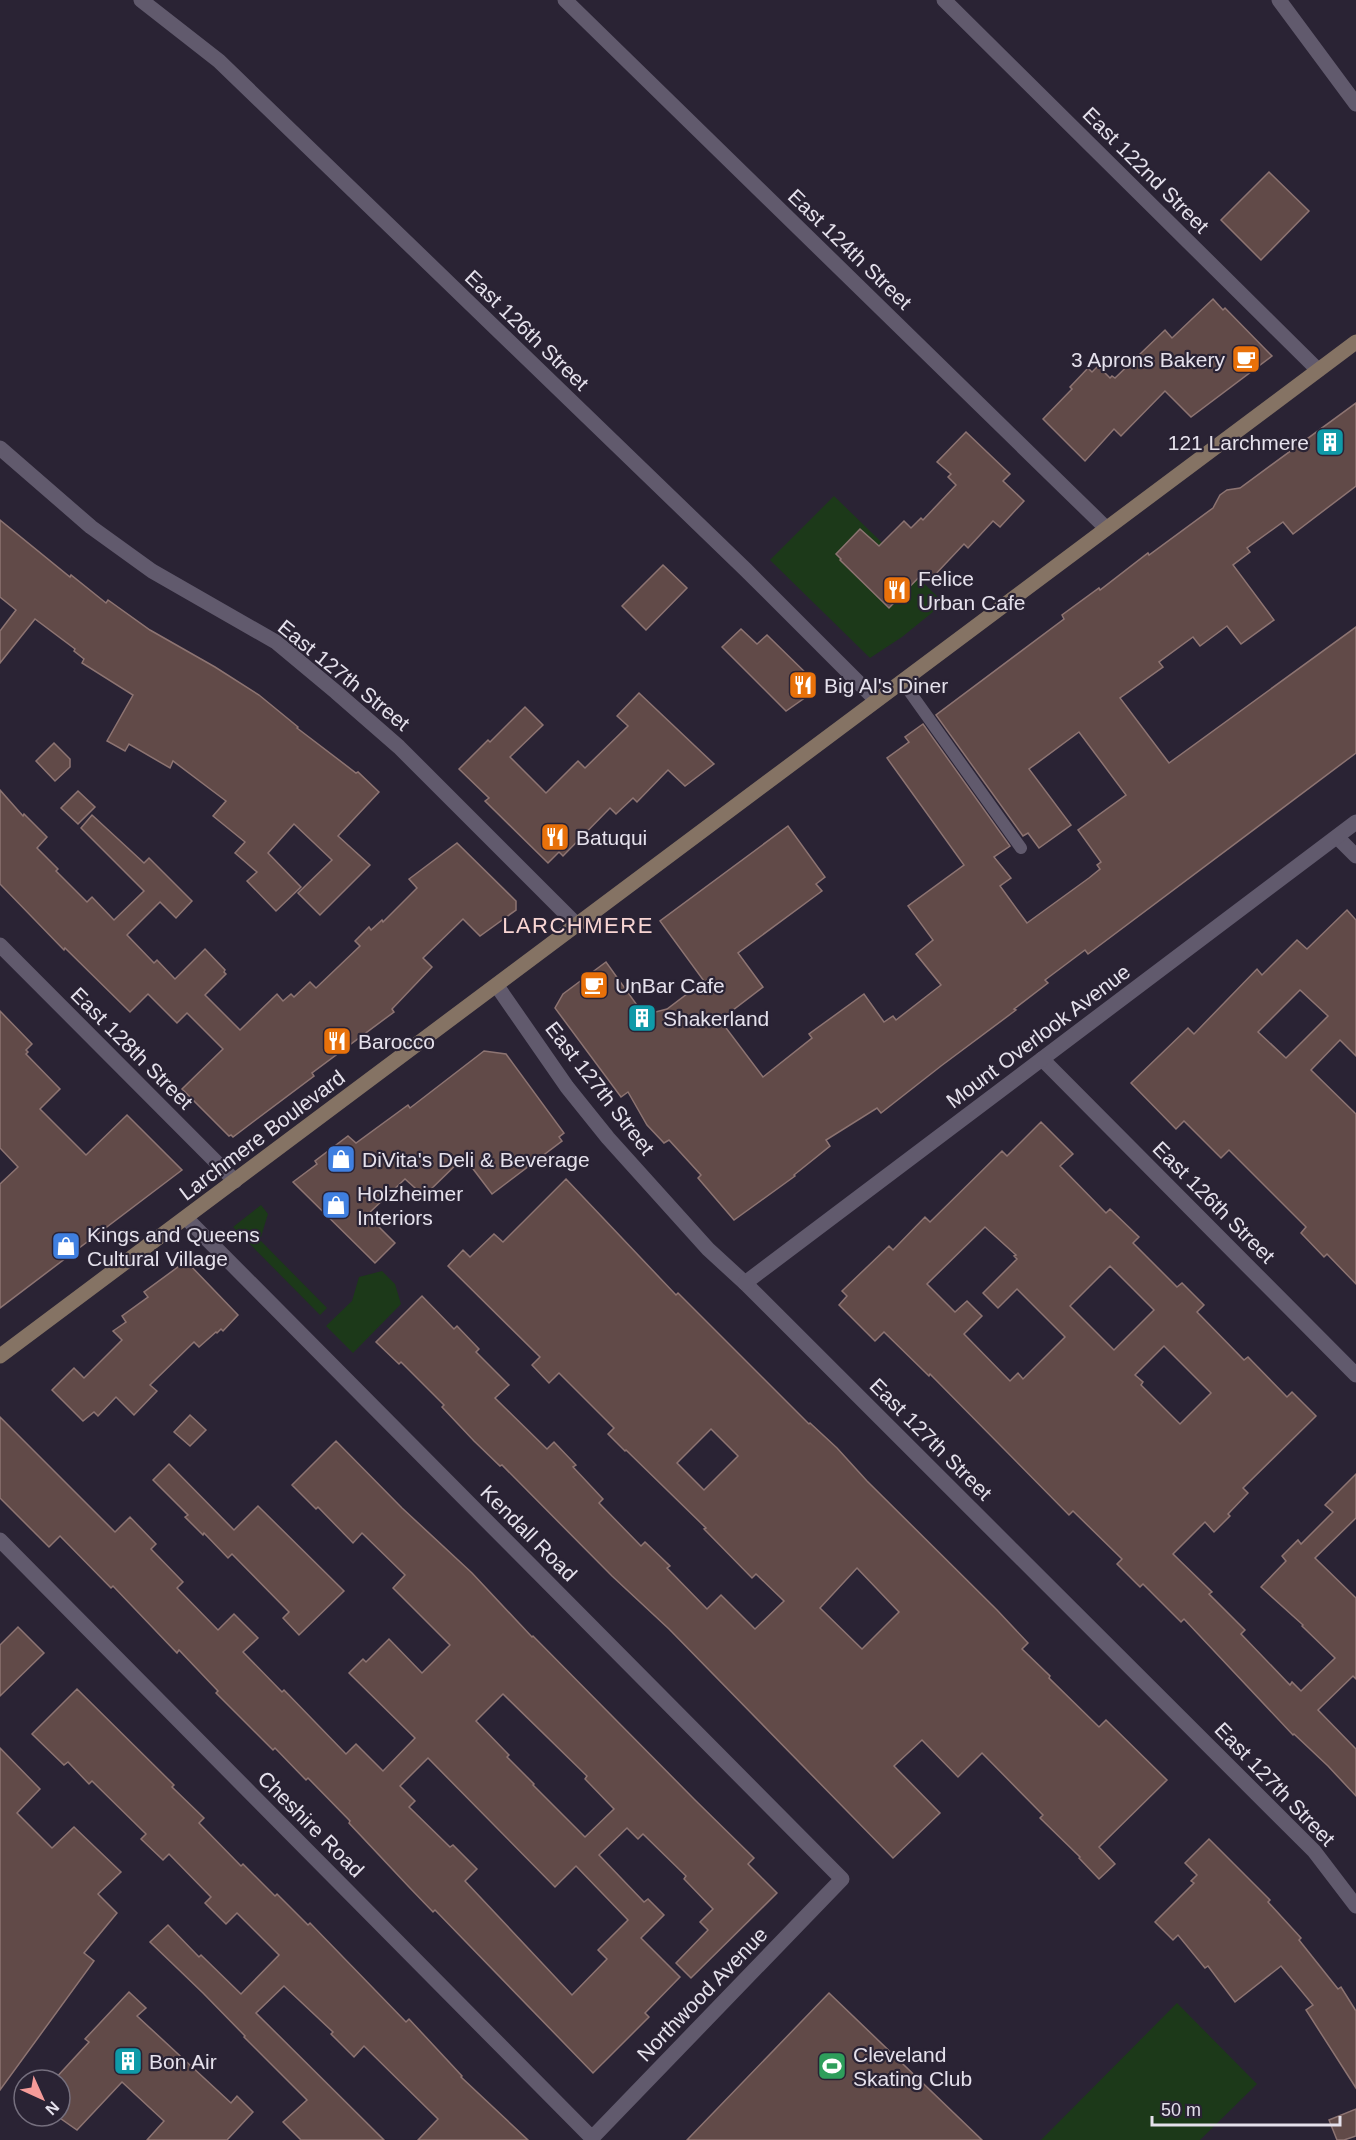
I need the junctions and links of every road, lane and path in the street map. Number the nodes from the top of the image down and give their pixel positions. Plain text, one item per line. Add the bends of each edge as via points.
1 (141, 0) edge
2 (565, 0) edge
3 (944, 0) edge
4 (1279, 0) edge
5 (1356, 104) edge
6 (1356, 342) edge
7 (1318, 370) junction
8 (0, 448) edge
9 (1106, 528) junction
10 (902, 681) junction
11 (876, 700) junction
12 (1356, 822) edge
13 (1337, 837) junction
14 (1021, 848) dead end
15 (1356, 856) edge
16 (577, 925) junction
17 (0, 945) edge
18 (497, 986) junction
19 (1042, 1059) junction
20 (235, 1181) junction
21 (186, 1218) junction
22 (745, 1283) junction
23 (0, 1356) edge
24 (1356, 1375) edge
25 (0, 1540) edge
26 (842, 1879) joint
27 (1356, 1906) edge
28 (592, 2138) joint

1 - 11 street, East 126th Street via 219,61
2 - 9 street, East 124th Street
3 - 7 street, East 122nd Street
4 - 5 street
6 - 7 main road, Larchmere Boulevard
7 - 9 main road, Larchmere Boulevard
8 - 16 street, East 127th Street via 92,528 152,571 276,642 399,747
9 - 10 main road, Larchmere Boulevard
10 - 11 main road, Larchmere Boulevard
10 - 14 lane
11 - 16 main road, Larchmere Boulevard
12 - 13 street, Mount Overlook Avenue
13 - 15 street
13 - 19 street, Mount Overlook Avenue
16 - 18 main road, Larchmere Boulevard
17 - 20 street, East 128th Street
18 - 20 main road, Larchmere Boulevard
18 - 22 street, East 127th Street via 567,1087 608,1138 708,1249
19 - 22 street, Mount Overlook Avenue
19 - 24 street, East 126th Street
20 - 21 main road, Larchmere Boulevard
21 - 23 main road, Larchmere Boulevard
21 - 26 street, Kendall Road
22 - 27 street, East 127th Street via 1314,1851
25 - 28 street, Cheshire Road
26 - 28 street, Northwood Avenue

